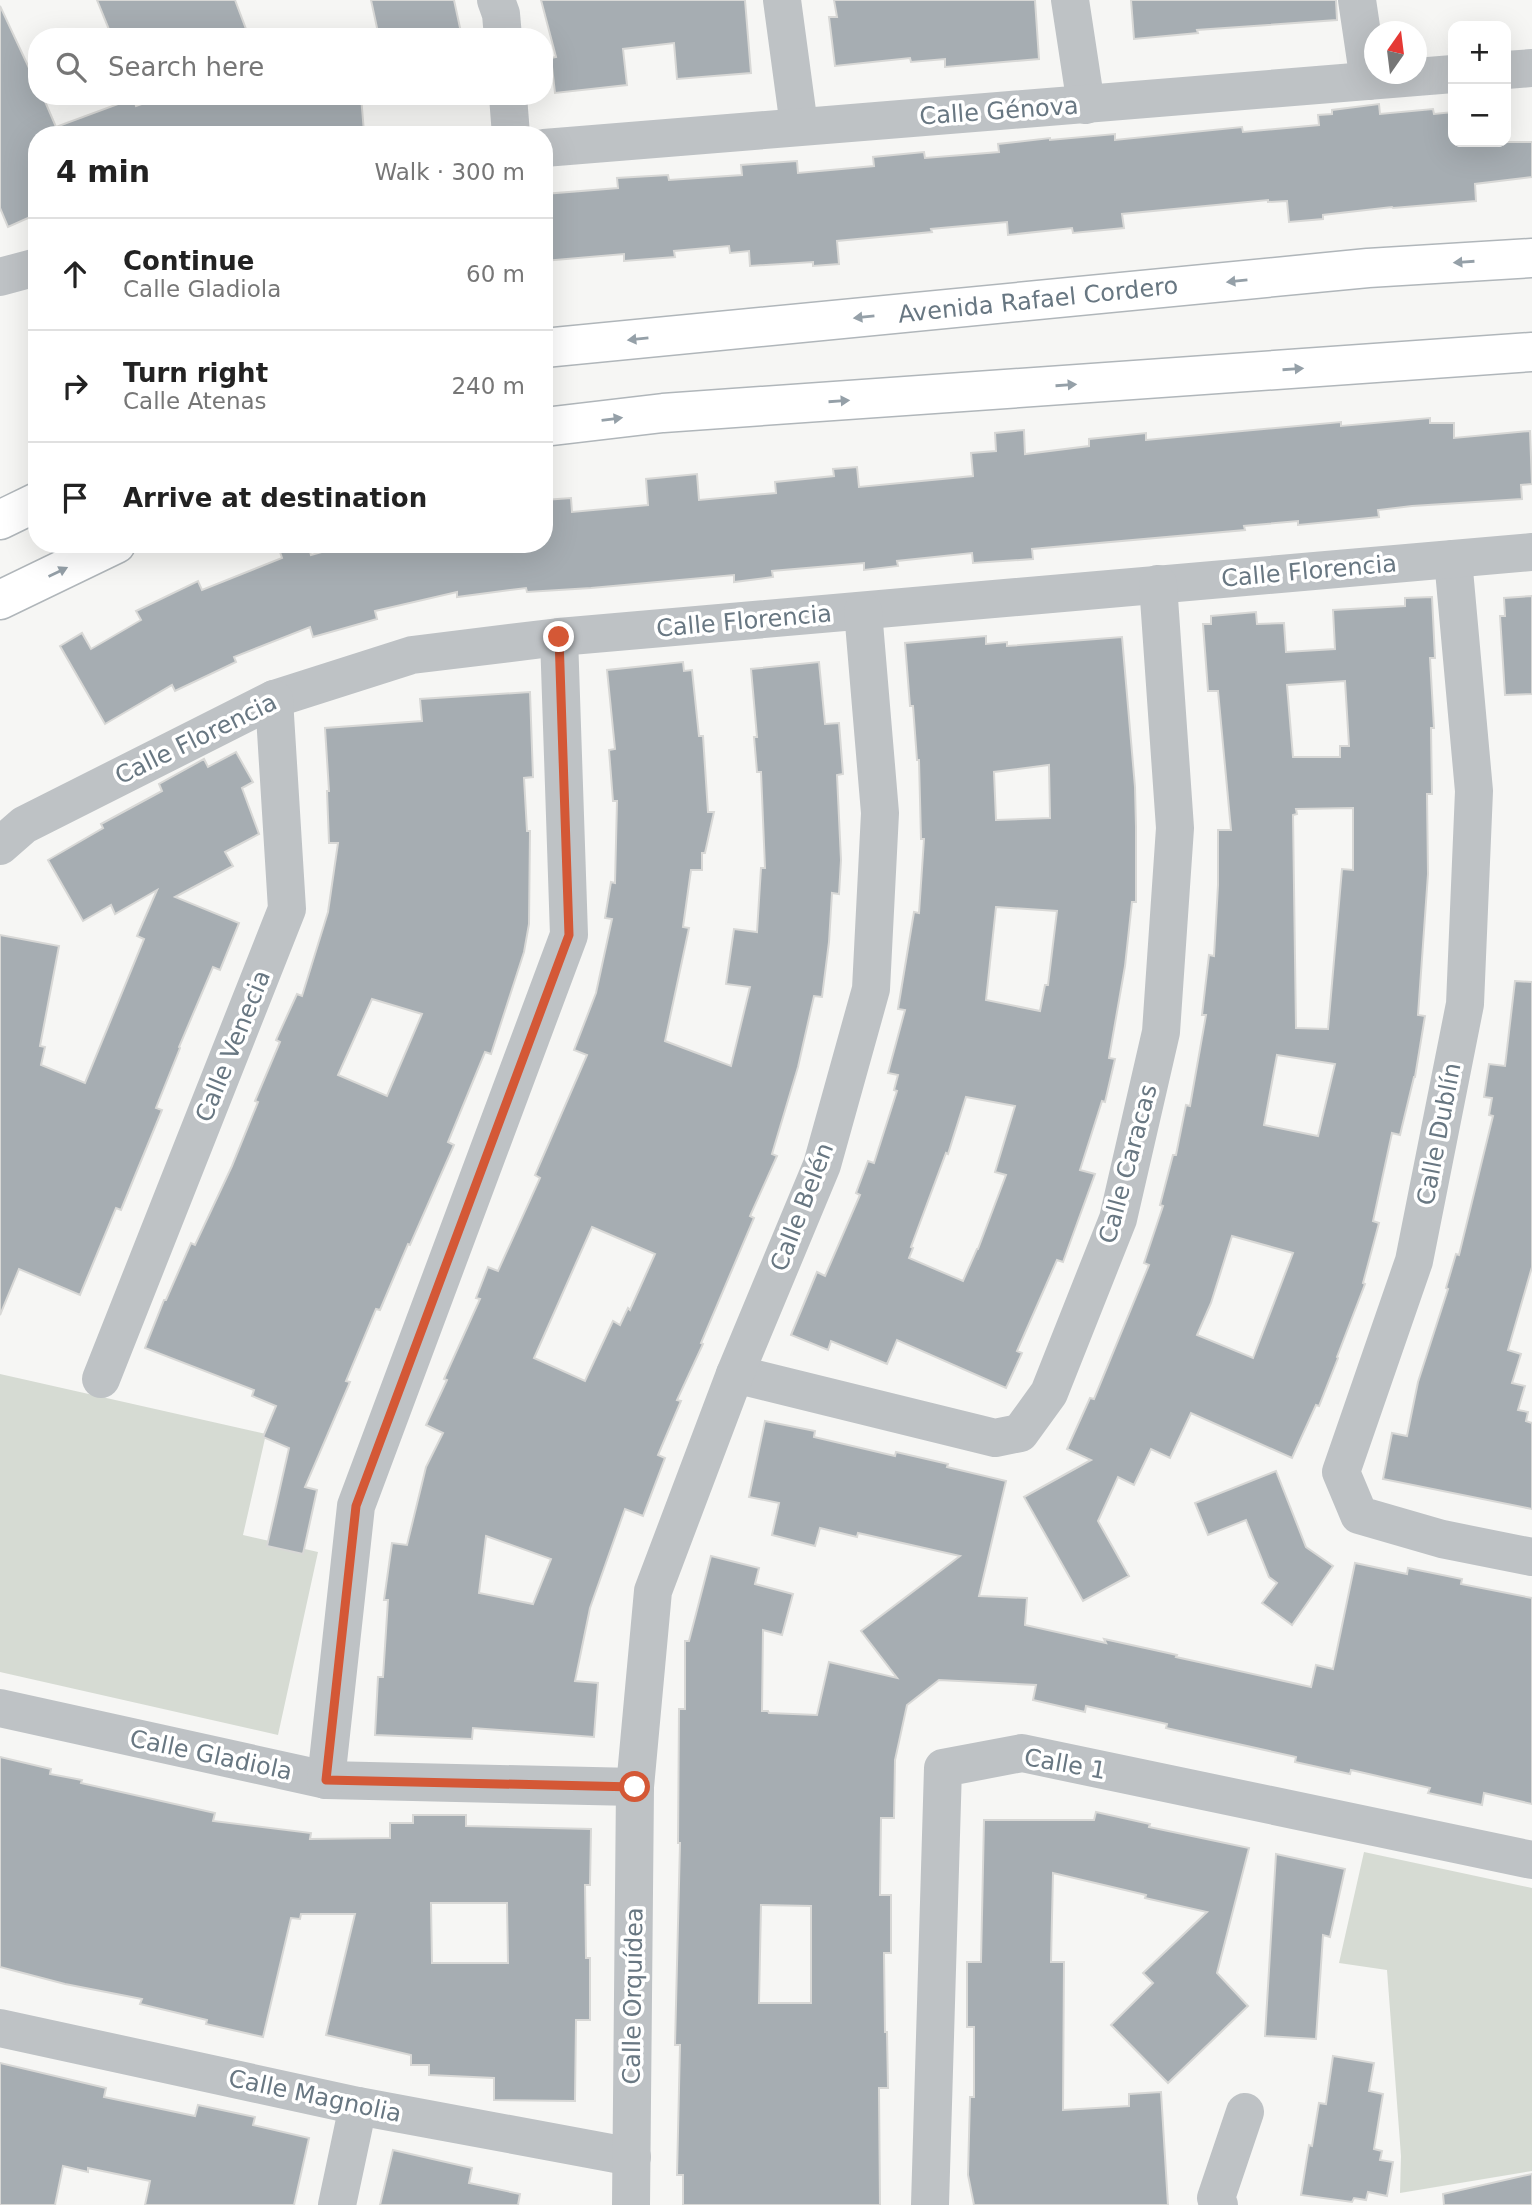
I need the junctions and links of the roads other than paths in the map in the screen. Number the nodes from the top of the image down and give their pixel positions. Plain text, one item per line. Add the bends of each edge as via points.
1 (496, 0) edge
2 (782, 0) edge
3 (1070, 0) edge
4 (1357, 0) edge
5 (502, 28) edge
6 (1364, 47) edge
7 (1532, 68) edge
8 (1511, 70) edge
9 (1448, 74) edge
10 (1427, 76) edge
11 (1364, 81) edge
12 (509, 105) edge
13 (1086, 105) junction
14 (510, 126) edge
15 (799, 126) junction
16 (553, 147) edge
17 (1532, 258) edge
18 (28, 269) edge
19 (0, 277) edge
20 (553, 347) edge
21 (1532, 352) edge
22 (553, 426) edge
23 (28, 506) edge
24 (0, 520) edge
25 (1532, 552) edge
26 (97, 553) edge
27 (1453, 559) junction
28 (1158, 584) junction
29 (0, 600) edge
30 (863, 611) junction
31 (559, 637) junction
32 (274, 699) junction
33 (0, 846) edge
34 (735, 1374) junction
35 (100, 1379) dead end
36 (1532, 1557) edge
37 (0, 1709) edge
38 (326, 1780) junction
39 (635, 1787) junction
40 (1532, 1860) edge
41 (0, 2028) edge
42 (358, 2106) junction
43 (1245, 2112) dead end
44 (632, 2157) junction
45 (337, 2205) edge
46 (631, 2205) edge
47 (930, 2205) edge
48 (1219, 2205) edge

1 - 5 street
2 - 15 street
3 - 13 street
4 - 6 street
7 - 8 street
9 - 10 street, Calle Génova
11 - 13 street, Calle Génova
12 - 14 street
13 - 15 street, Calle Génova
15 - 16 street, Calle Génova
17 -> 20 main road, Avenida Rafael Cordero via 1355,270
18 - 19 street
22 -> 21 main road via 677,412
23 - 24 main road
25 - 27 street, Calle Florencia
29 -> 26 main road
27 - 28 street, Calle Florencia
27 - 36 street, Calle Dublín via 1474,791 1465,1004 1414,1261 1341,1472 1359,1515 1442,1539
28 - 30 street, Calle Florencia
28 - 34 street, Calle Caracas via 1175,828 1161,1032 1118,1219 1049,1393 1020,1433 995,1438
30 - 31 street, Calle Florencia
30 - 34 street, Calle Belén via 880,814 871,989 822,1164
31 - 32 street, Calle Florencia via 412,655
31 - 38 street via 569,935 356,1506
32 - 33 street, Calle Florencia via 24,825
32 - 35 street, Calle Venecia via 287,909
34 - 39 street, Calle Belén via 653,1591
37 - 38 street, Calle Gladiola
38 - 39 street, Calle Gladiola
39 - 44 street, Calle Orquídea
40 - 47 street, Calle 1 via 1022,1753 943,1768
41 - 42 street, Calle Magnolia
42 - 44 street, Calle Magnolia
42 - 45 street
43 - 48 street via 1216,2199
44 - 46 street, Calle Orquídea

